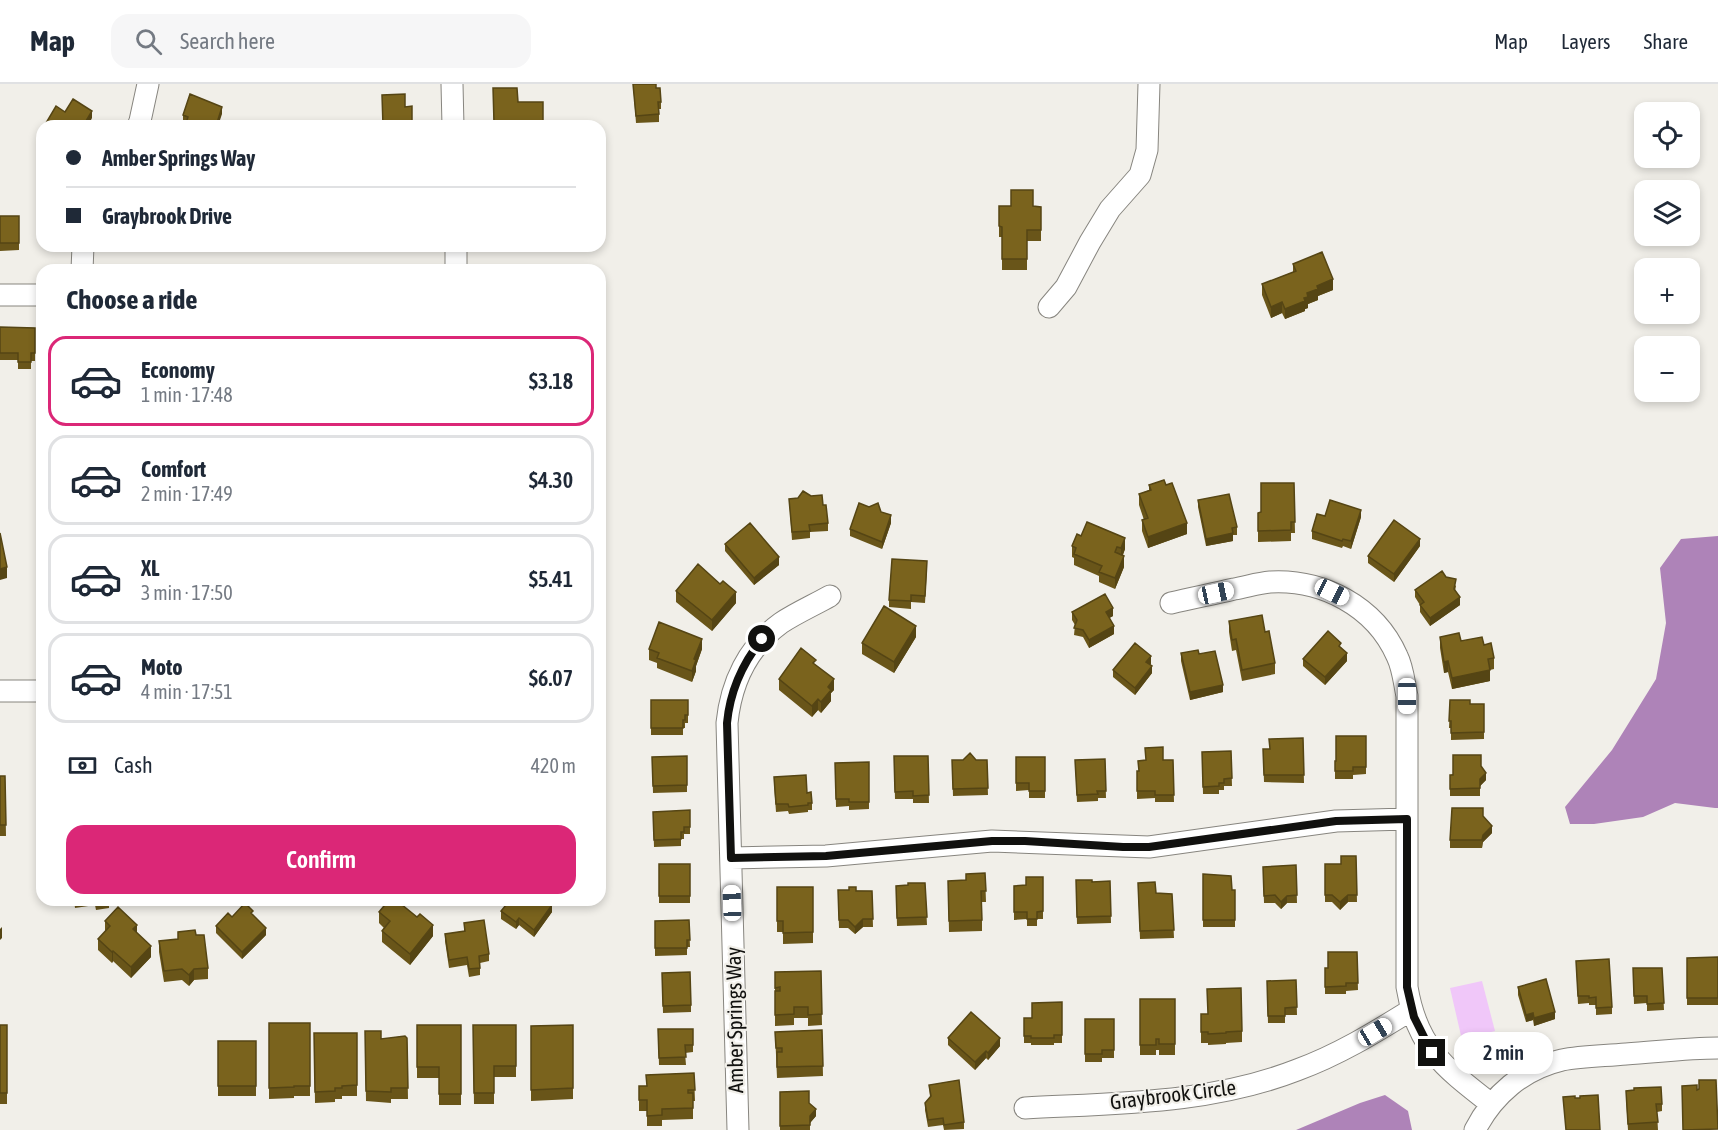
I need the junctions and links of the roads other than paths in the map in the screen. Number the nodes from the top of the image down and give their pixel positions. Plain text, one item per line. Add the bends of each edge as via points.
1 (148, 84) edge
2 (452, 84) edge
3 (1149, 84) edge
4 (140, 120) edge
5 (453, 120) edge
6 (0, 295) edge
7 (36, 295) edge
8 (1048, 307) dead end
9 (830, 596) dead end
10 (1171, 603) dead end
11 (0, 691) edge
12 (36, 692) edge
13 (1407, 819) junction
14 (731, 858) junction
15 (1411, 1010) junction
16 (1718, 1048) edge
17 (1491, 1104) junction
18 (1025, 1108) dead end
19 (738, 1130) edge
20 (1475, 1130) edge

1 - 4 street
2 - 5 street
3 - 8 street via 1147,150 1140,175 1110,209 1066,287
6 - 7 street
9 - 14 street, Amber Springs Way via 768,634 741,668 727,723
10 - 13 street via 1262,584 1293,582 1332,592 1373,620 1394,650 1406,686
11 - 12 street
13 - 14 street via 1336,821 1149,847 985,841 826,856
13 - 15 street via 1407,987
14 - 19 street, Amber Springs Way
15 - 17 street via 1432,1053
15 - 18 street, Graybrook Circle via 1327,1058 1253,1084 1177,1099
16 - 17 street via 1562,1060 1519,1078
17 - 20 street

